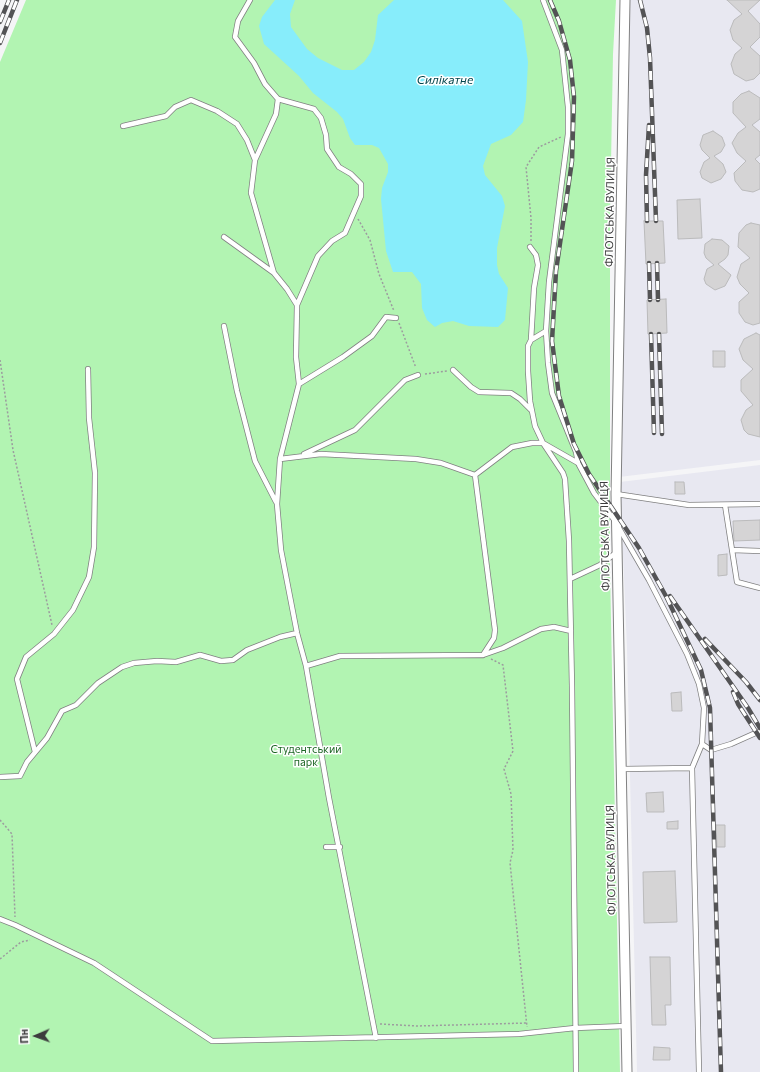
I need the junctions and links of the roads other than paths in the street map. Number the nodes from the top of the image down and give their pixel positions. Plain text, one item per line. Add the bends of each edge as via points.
1 (250, 0) edge
2 (543, 0) edge
3 (625, 0) edge
4 (278, 99) junction
5 (123, 126) dead end
6 (255, 160) junction
7 (224, 237) dead end
8 (530, 247) road end
9 (274, 273) junction
10 (297, 305) junction
11 (396, 318) road end
12 (224, 326) dead end
13 (546, 331) junction
14 (531, 340) junction
15 (88, 369) dead end
16 (453, 370) road end
17 (418, 375) road end
18 (299, 384) junction
19 (532, 412) junction
20 (543, 444) junction
21 (300, 455) junction
22 (280, 459) junction
23 (578, 463) junction
24 (475, 475) junction
25 (616, 494) junction
26 (277, 504) junction
27 (760, 504) edge
28 (725, 505) junction
29 (616, 523) junction
30 (732, 550) junction
31 (760, 551) edge
32 (617, 552) junction
33 (570, 579) junction
34 (760, 588) edge
35 (571, 631) junction
36 (297, 633) junction
37 (484, 655) junction
38 (306, 666) junction
39 (760, 731) edge
40 (702, 744) junction
41 (35, 752) junction
42 (692, 768) junction
43 (622, 769) junction
44 (0, 777) edge
45 (326, 847) dead end
46 (340, 848) junction
47 (0, 920) edge
48 (626, 1026) junction
49 (575, 1028) junction
50 (376, 1038) junction
51 (576, 1072) edge
52 (627, 1072) edge
53 (699, 1072) edge

1 - 4 lane via 238,21 235,37 254,63 265,84
2 - 13 lane via 562,50 568,108 568,134 549,282
3 - 25 street, ФЛОТСЬКА ВУЛИЦЯ
4 - 6 lane via 276,114
4 - 10 lane via 314,109 321,118 327,149 339,168 351,174 361,184 361,196 345,233 332,241 318,256
5 - 6 lane via 166,116 175,107 190,100 217,111 237,124 248,140
6 - 9 lane via 251,193
7 - 9 lane
8 - 14 lane via 536,255 538,265
9 - 10 lane
10 - 18 lane via 296,357
11 - 18 lane via 386,318 372,336
12 - 26 lane via 255,461
13 - 14 lane
13 - 23 lane via 552,393
14 - 19 lane via 528,346 528,371
15 - 41 lane via 94,474 94,547 89,577 73,610 54,634 26,657 17,679
16 - 19 lane via 479,392 511,393
17 - 21 lane via 405,380 355,430
18 - 22 lane
19 - 20 lane
20 - 23 lane
20 - 24 lane via 532,443 512,447
20 - 33 lane via 566,479
21 - 22 lane
21 - 24 lane via 416,459
22 - 26 lane
23 - 29 lane via 594,493
24 - 37 lane via 495,630 494,638
25 - 28 lane via 689,505
25 - 29 street, ФЛОТСЬКА ВУЛИЦЯ
26 - 36 lane via 282,550
27 - 28 lane
28 - 30 lane
29 - 32 street, ФЛОТСЬКА ВУЛИЦЯ
29 - 40 lane via 670,620 699,684 704,708
30 - 31 lane
30 - 34 lane via 737,582
32 - 33 lane via 600,565
32 - 43 street, ФЛОТСЬКА ВУЛИЦЯ
33 - 35 lane
35 - 37 lane via 554,626 541,629
35 - 49 lane via 576,891
36 - 38 lane
36 - 41 lane via 247,650 233,660 221,661 200,655 176,662 134,663 122,667 98,683 76,705 62,711 47,738
37 - 38 lane via 340,656
38 - 46 lane
39 - 40 lane via 711,750
40 - 42 lane
41 - 44 lane via 20,776
42 - 43 lane
42 - 53 lane
43 - 48 street, ФЛОТСЬКА ВУЛИЦЯ
45 - 46 lane
46 - 50 lane
47 - 50 lane via 94,963 212,1041
48 - 49 lane
48 - 52 street, ФЛОТСЬКА ВУЛИЦЯ
49 - 50 lane via 528,1033
49 - 51 lane

